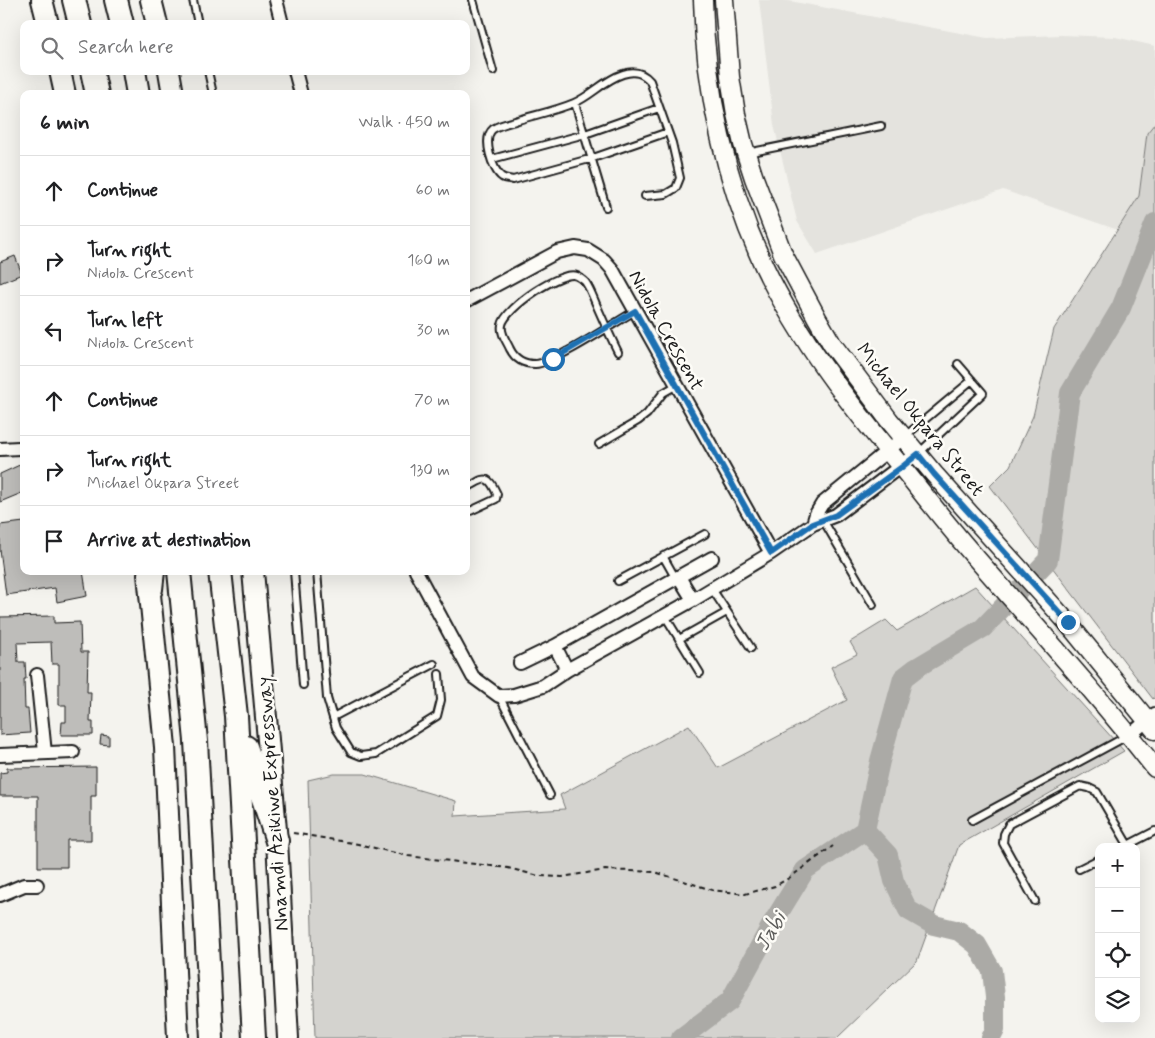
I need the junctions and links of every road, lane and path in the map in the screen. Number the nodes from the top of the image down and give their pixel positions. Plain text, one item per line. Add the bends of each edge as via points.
1 (42, 0) edge
2 (74, 0) edge
3 (116, 0) edge
4 (151, 0) edge
5 (193, 0) edge
6 (276, 0) edge
7 (473, 0) edge
8 (703, 0) edge
9 (724, 0) edge
10 (47, 20) edge
11 (79, 20) edge
12 (121, 20) edge
13 (156, 20) edge
14 (197, 20) edge
15 (281, 20) edge
16 (492, 71) dead end
17 (61, 75) edge
18 (93, 75) edge
19 (135, 75) edge
20 (169, 75) edge
21 (209, 75) edge
22 (296, 75) edge
23 (64, 90) edge
24 (96, 90) edge
25 (137, 90) edge
26 (172, 90) edge
27 (212, 90) edge
28 (300, 90) edge
29 (575, 103) junction
30 (660, 108) junction
31 (880, 126) dead end
32 (668, 132) junction
33 (585, 134) junction
34 (746, 154) junction
35 (593, 158) junction
36 (492, 159) junction
37 (645, 196) dead end
38 (606, 207) dead end
39 (470, 299) edge
40 (635, 311) junction
41 (606, 328) junction
42 (618, 352) dead end
43 (958, 364) dead end
44 (972, 380) junction
45 (677, 385) junction
46 (904, 438) junction
47 (599, 444) dead end
48 (19, 448) dead end
49 (0, 449) edge
50 (887, 450) junction
51 (918, 454) junction
52 (902, 467) junction
53 (470, 486) edge
54 (470, 511) edge
55 (818, 522) junction
56 (705, 534) dead end
57 (771, 553) junction
58 (663, 556) junction
59 (712, 558) dead end
60 (179, 575) edge
61 (220, 575) edge
62 (253, 575) edge
63 (294, 575) edge
64 (317, 575) edge
65 (418, 575) edge
66 (151, 577) edge
67 (678, 578) junction
68 (618, 581) dead end
69 (712, 589) junction
70 (693, 600) junction
71 (873, 605) dead end
72 (727, 612) junction
73 (665, 616) junction
74 (679, 639) junction
75 (555, 646) junction
76 (751, 648) dead end
77 (520, 663) dead end
78 (434, 664) dead end
79 (567, 670) junction
80 (700, 673) dead end
81 (37, 674) dead end
82 (439, 674) dead end
83 (303, 685) dead end
84 (499, 696) junction
85 (236, 716) junction
86 (333, 717) junction
87 (1152, 722) edge
88 (1130, 735) junction
89 (73, 752) dead end
90 (45, 753) junction
91 (0, 755) edge
92 (1155, 768) edge
93 (550, 795) dead end
94 (972, 820) dead end
95 (1155, 831) edge
96 (276, 836) junction
97 (1124, 843) edge
98 (1132, 843) edge
99 (833, 846) dead end
100 (1095, 861) edge
101 (1079, 869) dead end
102 (37, 885) dead end
103 (0, 895) edge
104 (1035, 901) dead end
105 (178, 1030) edge
106 (211, 1030) edge
107 (254, 1031) edge
108 (288, 1031) edge

1 - 10 highway
2 - 11 highway
3 - 12 highway
4 - 13 highway
5 - 14 lane
6 - 15 street
7 - 16 lane
8 - 50 main road via 718,125 736,196 750,233 764,266 803,336 826,372
9 - 34 main road, Michael Okpara Street via 730,77
17 - 23 highway
18 - 24 highway
19 - 25 highway
20 - 26 highway
21 - 27 lane
22 - 28 street
29 - 30 lane via 604,83 636,72 644,74 650,81
29 - 33 lane
29 - 36 lane via 494,128 487,144
30 - 32 lane
30 - 33 lane
31 - 34 lane
32 - 35 lane
32 - 37 lane via 680,178 676,188 666,194
33 - 35 lane
33 - 36 lane
34 - 46 main road, Michael Okpara Street via 783,254 816,318 858,380
35 - 36 lane via 513,180 503,178 496,171
35 - 38 lane
39 - 40 street, Nidola Crescent via 557,252 575,248 588,250 604,260
40 - 41 lane
40 - 45 street, Nidola Crescent
41 - 41 lane via 586,282 569,274 515,306 501,325 514,357 535,364 553,359
41 - 42 lane
43 - 44 lane
44 - 46 lane
44 - 51 lane via 983,393
45 - 47 lane via 663,393 638,421
45 - 57 street, Nidola Crescent
46 - 50 street
46 - 51 main road, Michael Okpara Street
48 - 49 street
50 - 52 main road
50 - 55 street via 822,504 816,514
51 - 52 street
51 - 87 main road, Michael Okpara Street
52 - 55 street via 836,515
52 - 88 main road via 976,558
53 - 54 lane via 488,479 497,494 496,499
55 - 57 street
55 - 71 lane
56 - 58 lane
57 - 69 street
58 - 67 lane
58 - 68 lane
59 - 67 street
60 - 106 highway via 196,741
61 - 85 highway, Nnamdi Azikiwe Expressway
62 - 96 highway, Nnamdi Azikiwe Expressway
63 - 83 lane
64 - 86 lane via 327,698
65 - 84 street via 473,677
66 - 105 highway via 165,747
67 - 70 street
67 - 75 street
69 - 70 street
69 - 72 lane
70 - 73 street
72 - 74 lane
72 - 76 lane
73 - 74 lane
73 - 79 street
74 - 80 lane
75 - 77 street
75 - 79 street
78 - 86 lane
79 - 84 street via 543,686
81 - 90 street
82 - 86 lane via 441,700 437,716 376,754 361,756 351,752
84 - 93 lane
85 - 96 highway
85 - 107 highway, Nnamdi Azikiwe Expressway
87 - 88 street
88 - 92 main road
88 - 94 lane
89 - 90 street
90 - 91 street
95 - 98 lane
96 - 99 path via 358,844 408,856 508,868 539,876 562,877 606,870 655,872 712,890 745,894 789,878
96 - 108 highway, Nnamdi Azikiwe Expressway
97 - 104 lane via 1097,792 1080,786 1009,824 1003,843
100 - 101 lane
102 - 103 street via 24,885

